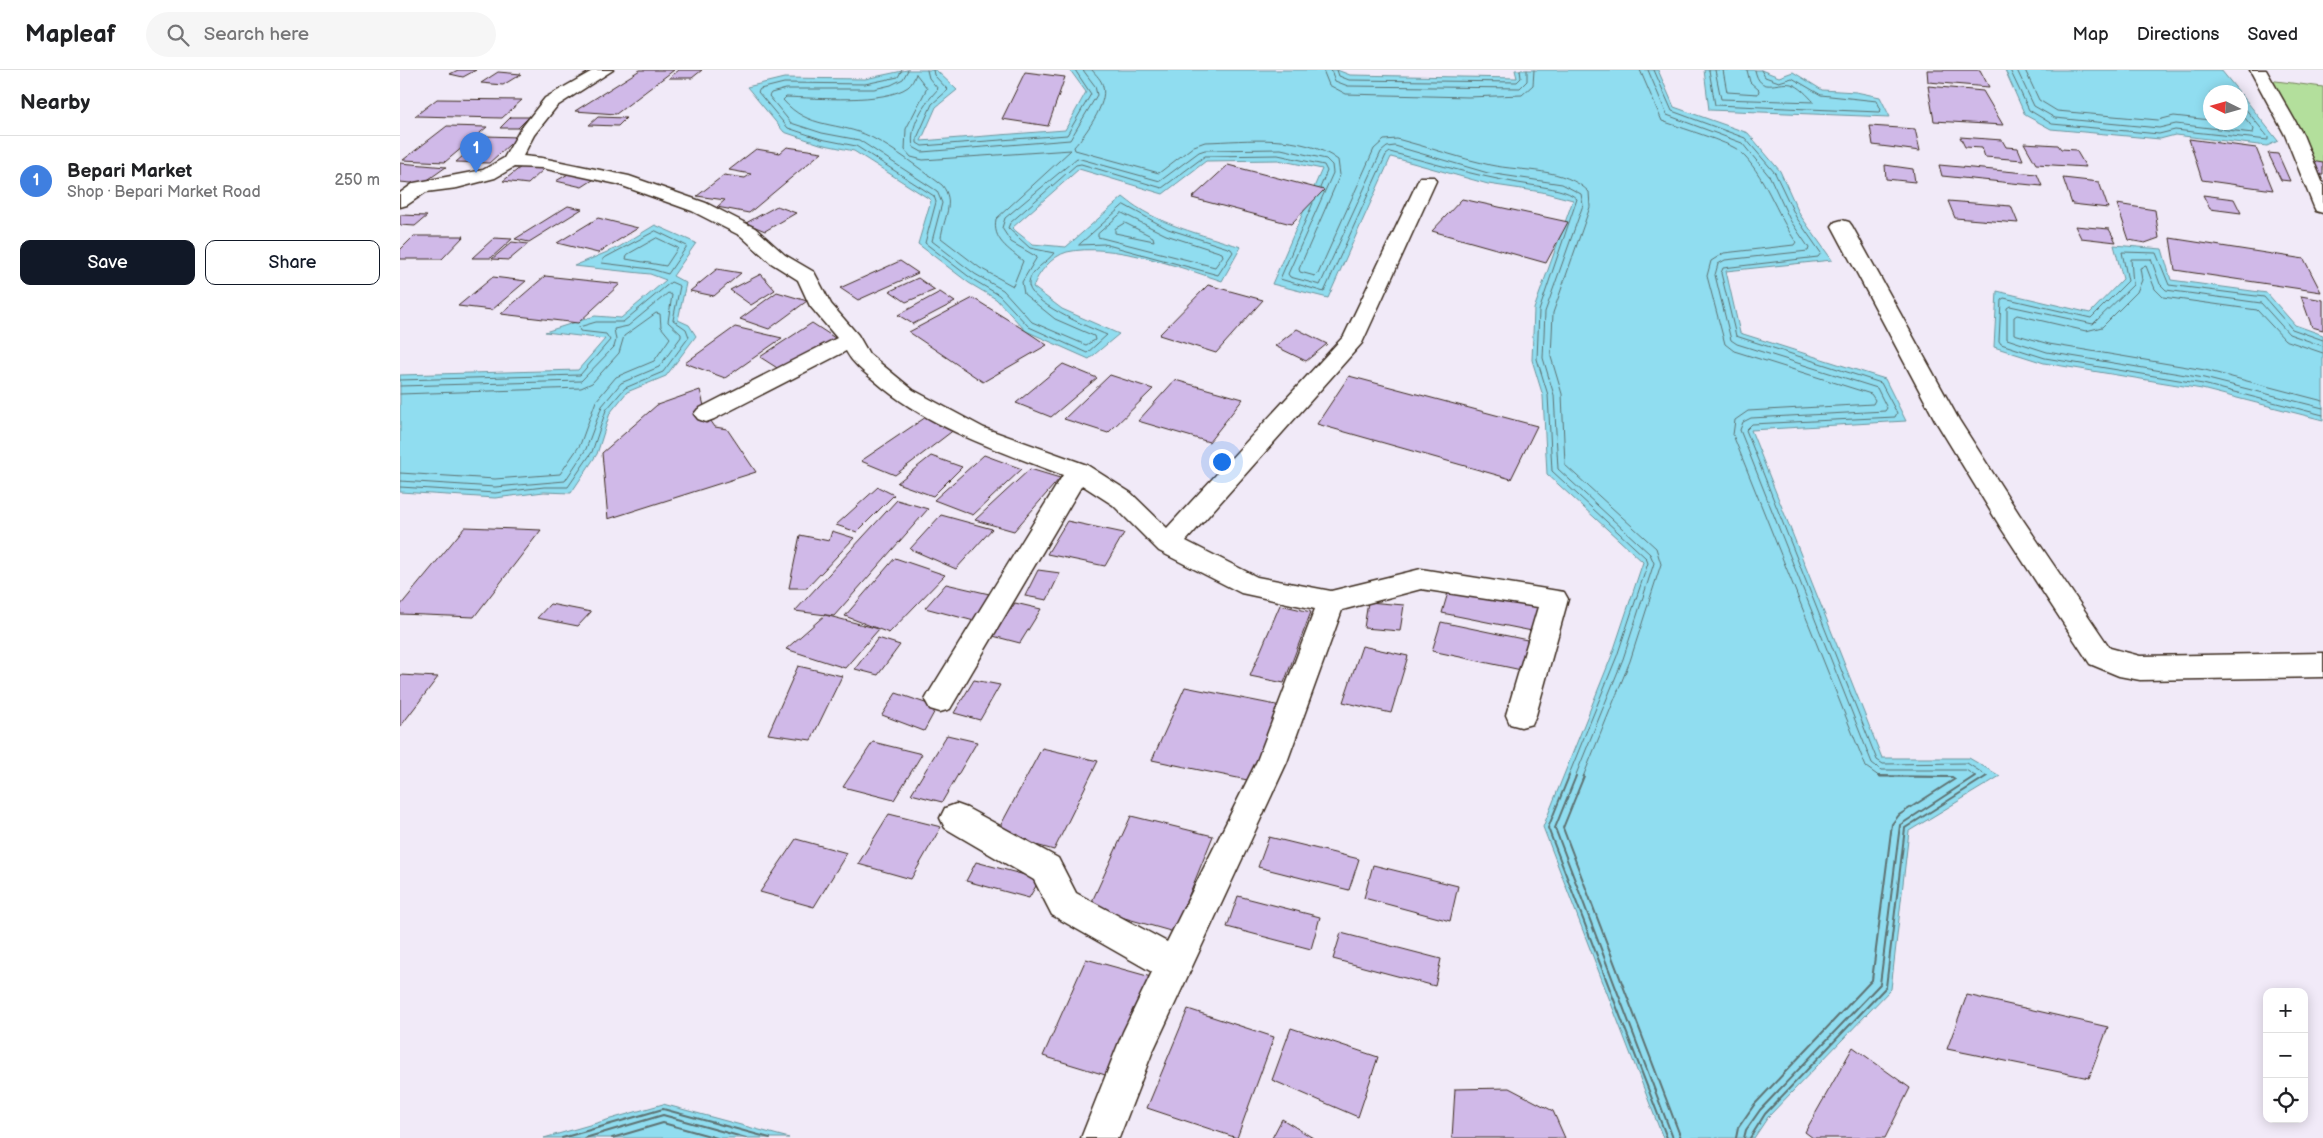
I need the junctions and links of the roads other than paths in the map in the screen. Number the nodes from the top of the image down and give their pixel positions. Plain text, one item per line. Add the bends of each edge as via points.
1 (605, 70) edge
2 (2258, 70) edge
3 (510, 161) junction
4 (1427, 181) dead end
5 (400, 200) edge
6 (2323, 207) edge
7 (1842, 226) dead end
8 (850, 340) junction
9 (706, 414) dead end
10 (1078, 470) junction
11 (1168, 544) junction
12 (1331, 602) junction
13 (2323, 664) edge
14 (940, 700) dead end
15 (1521, 715) dead end
16 (956, 818) dead end
17 (1174, 966) junction
18 (1100, 1138) edge

1 - 3 street via 551,102
2 - 6 street via 2294,135
3 - 5 street via 489,174 421,187
3 - 8 street via 542,163 622,180 699,207 748,232 778,259 807,276 822,306
4 - 11 street via 1354,338
7 - 13 street via 1948,420 2010,521 2100,656 2140,668
8 - 9 street
8 - 10 street via 861,358 905,395 976,434
10 - 11 street via 1122,500
10 - 14 street
11 - 12 street via 1251,586
12 - 15 street via 1421,579 1554,599
12 - 17 street via 1272,762
16 - 17 street via 1046,868 1064,904
17 - 18 street via 1136,1045

